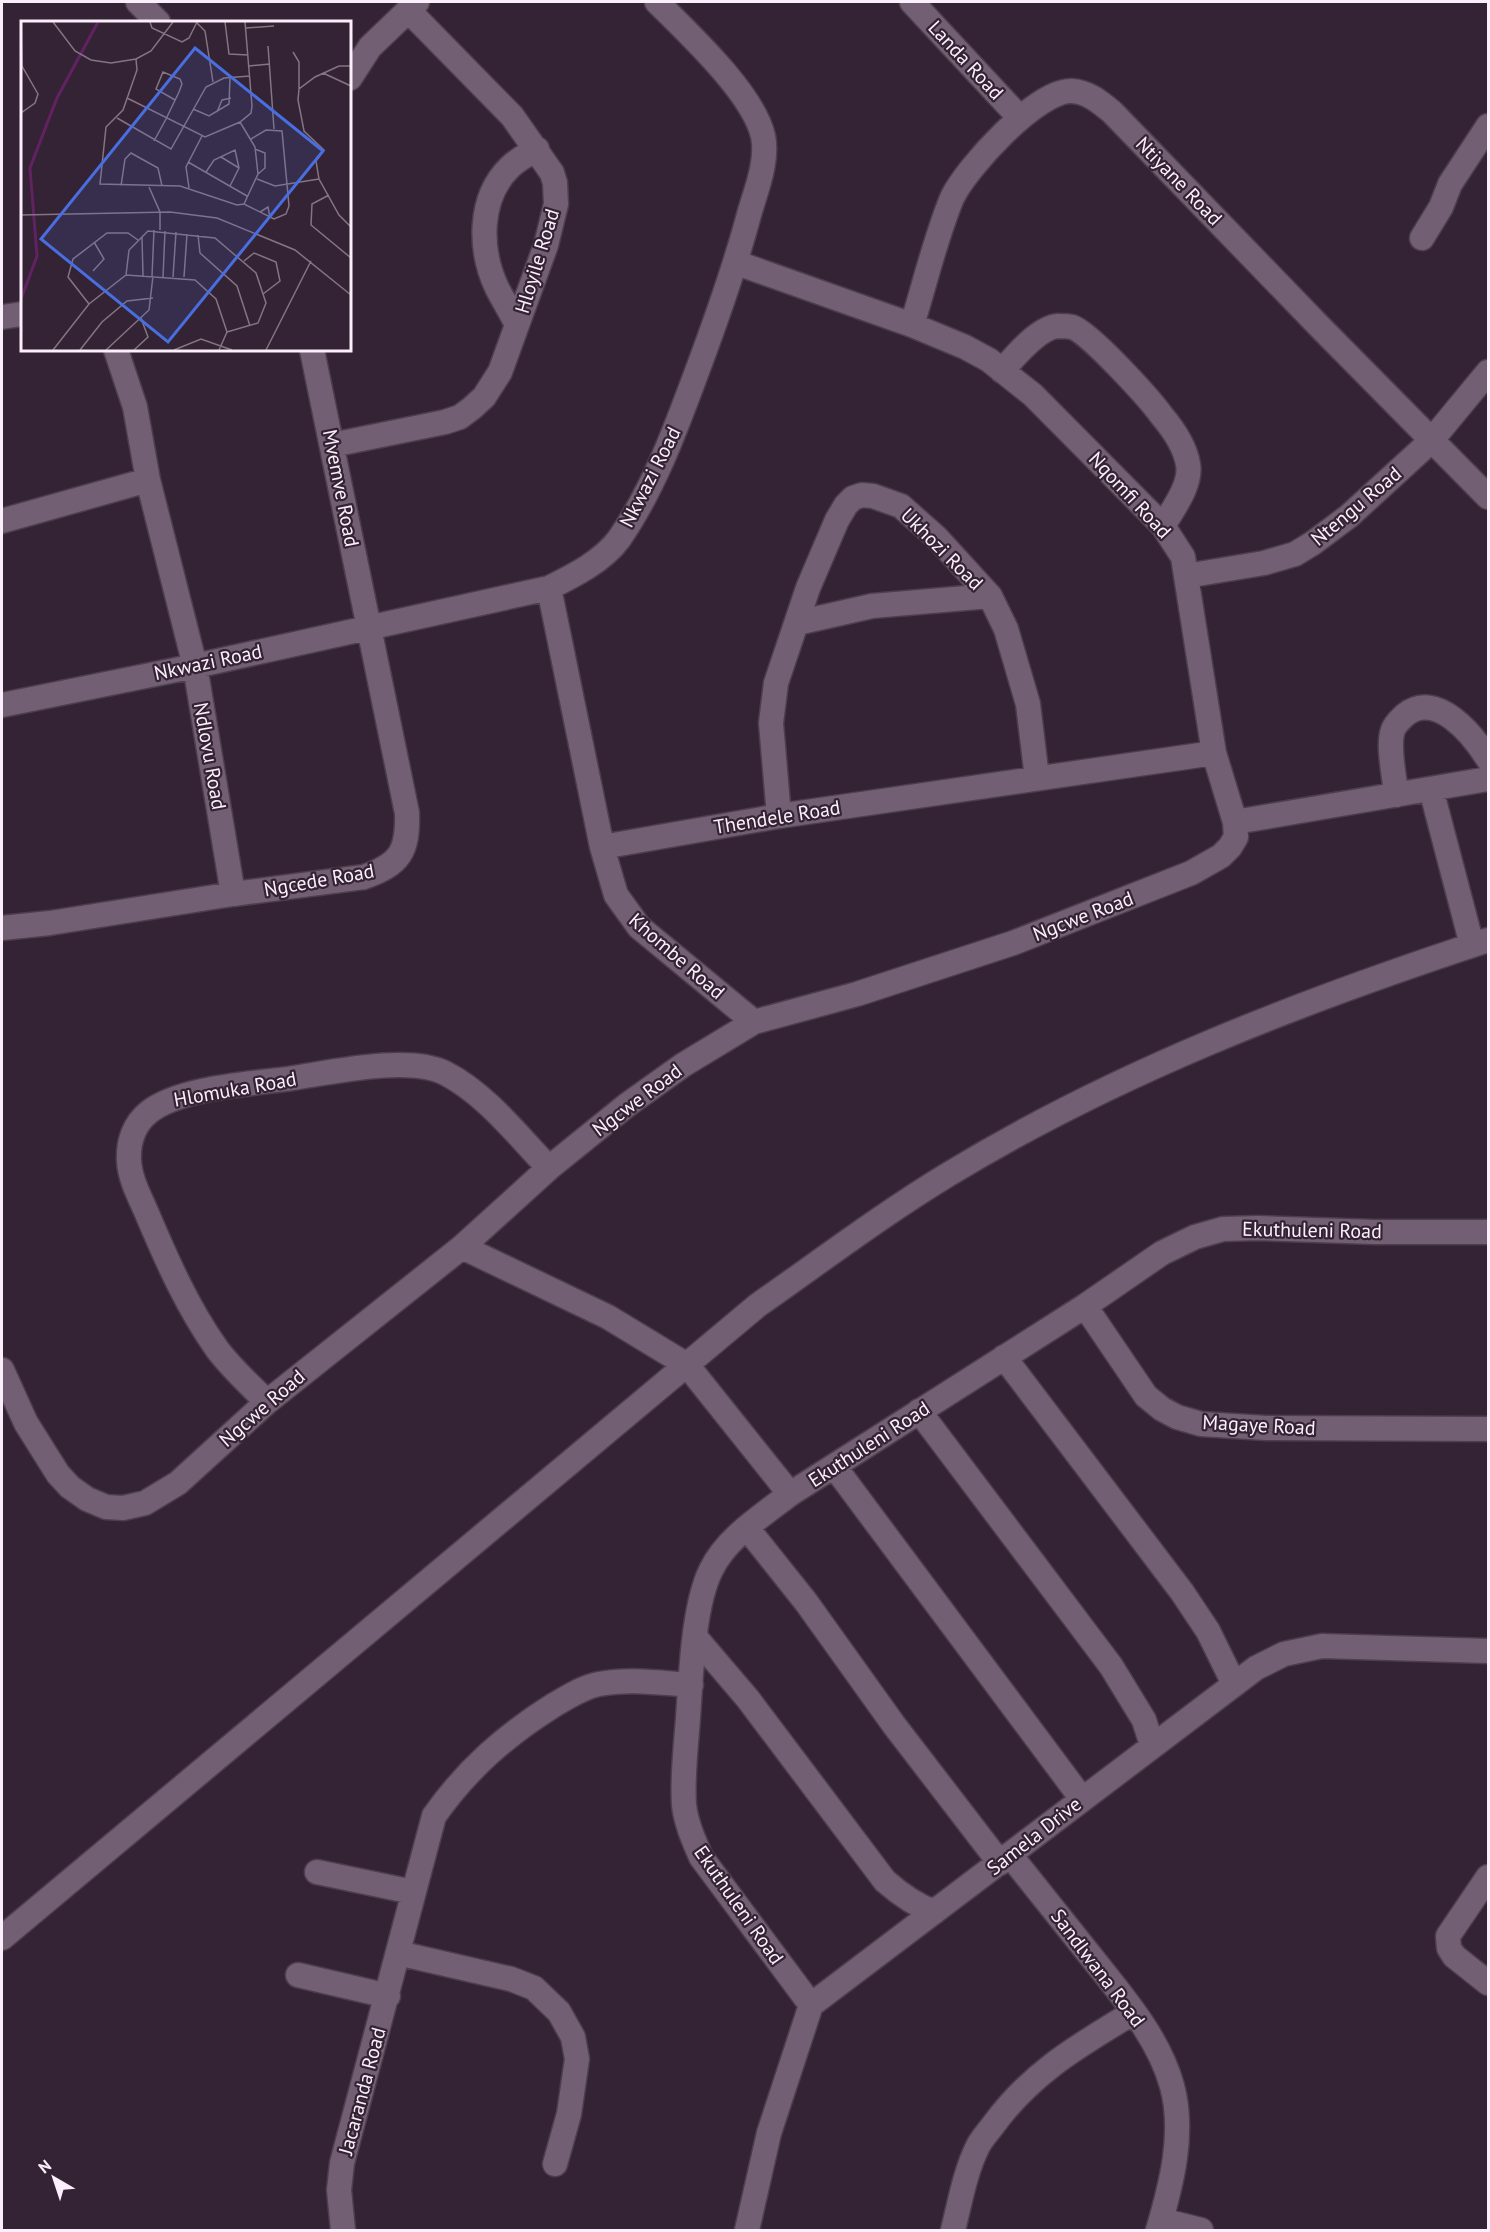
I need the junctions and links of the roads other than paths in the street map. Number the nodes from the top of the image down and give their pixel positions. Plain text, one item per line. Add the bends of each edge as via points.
1 (138, 2) edge
2 (657, 2) edge
3 (912, 2) edge
4 (412, 5) edge
5 (157, 21) edge
6 (351, 76) edge
7 (1020, 118) junction
8 (1488, 126) edge
9 (537, 149) junction
10 (1422, 238) dead end
11 (736, 264) junction
12 (21, 314) edge
13 (2, 317) edge
14 (517, 324) junction
15 (912, 325) junction
16 (116, 351) edge
17 (312, 351) edge
18 (1002, 371) junction
19 (1488, 372) edge
20 (1431, 441) junction
21 (332, 445) junction
22 (148, 480) junction
23 (1488, 497) edge
24 (2, 521) edge
25 (1163, 526) junction
26 (1186, 576) junction
27 (549, 588) junction
28 (990, 596) junction
29 (798, 622) junction
30 (368, 626) junction
31 (195, 666) junction
32 (2, 705) edge
33 (1214, 753) junction
34 (1488, 759) edge
35 (1036, 778) junction
36 (1488, 779) edge
37 (1431, 789) junction
38 (1396, 795) junction
39 (779, 816) junction
40 (1235, 822) junction
41 (602, 847) junction
42 (233, 894) junction
43 (2, 928) edge
44 (1480, 943) edge
45 (754, 1022) junction
46 (549, 1168) junction
47 (1488, 1232) edge
48 (462, 1246) junction
49 (1085, 1306) junction
50 (1004, 1357) junction
51 (687, 1365) junction
52 (2, 1370) edge
53 (267, 1402) junction
54 (919, 1412) junction
55 (1488, 1429) edge
56 (834, 1466) junction
57 (790, 1494) junction
58 (747, 1528) junction
59 (696, 1638) junction
60 (1488, 1651) edge
61 (1234, 1684) junction
62 (691, 1685) junction
63 (1152, 1745) junction
64 (1082, 1800) junction
65 (1005, 1859) junction
66 (317, 1872) dead end
67 (1488, 1877) edge
68 (413, 1892) junction
69 (934, 1912) junction
70 (2, 1938) edge
71 (398, 1953) junction
72 (298, 1975) dead end
73 (1488, 1983) edge
74 (388, 1996) junction
75 (811, 2005) junction
76 (1134, 2012) junction
77 (555, 2164) dead end
78 (1159, 2225) edge
79 (343, 2230) edge
80 (747, 2230) edge
81 (953, 2230) edge
82 (1202, 2230) edge

1 - 5 street
2 - 11 street, Nkwazi Road via 735,84 763,136 762,167
3 - 7 street, Landa Road
4 - 6 street via 370,47
4 - 9 street, Hloyile Road
7 - 15 street, Ntiyane Road via 969,171 953,196
7 - 20 street, Ntiyane Road via 1056,93 1084,93 1098,100
8 - 10 street via 1450,184
9 - 14 street, Hloyile Road via 555,183 556,204 546,245
9 - 14 street via 519,159 499,180 485,217 484,236 496,286
11 - 15 street, Nqomfi Road
11 - 27 street, Nkwazi Road via 683,411 644,498 617,541 575,576
12 - 13 street
14 - 21 street, Hloyile Road via 500,372 484,397 460,417
15 - 18 street, Nqomfi Road via 965,347
16 - 22 street, Ndlovu Road via 135,408
17 - 21 street, Mvemve Road
18 - 25 street, Nqomfi Road via 1041,403
18 - 25 street via 1020,350 1055,326 1072,327 1091,339 1162,415 1189,465 1187,478
19 - 20 street, Ntengu Road
20 - 23 street, Ntiyane Road
20 - 26 street, Ntengu Road via 1349,516 1295,554
21 - 30 street, Mvemve Road
22 - 24 street
22 - 31 street, Ndlovu Road
25 - 26 street, Nqomfi Road via 1183,557
26 - 33 street, Nqomfi Road
27 - 30 street, Nkwazi Road
27 - 41 street
28 - 29 street, Ukhozi Road via 872,606
28 - 29 street, Ukhozi Road via 937,538 901,506 862,495 853,498 837,519
28 - 35 street, Ukhozi Road via 1006,630 1028,704
29 - 39 street, Ukhozi Road via 776,683 771,723
30 - 31 street, Nkwazi Road
30 - 42 street, Ngcede Road via 407,813 408,836 402,852 388,866 364,877
31 - 32 street, Nkwazi Road
31 - 42 street, Ndlovu Road
33 - 35 street, Thendele Road
33 - 40 street, Nqomfi Road
34 - 38 street via 1477,741 1448,715 1434,708 1419,707 1398,721 1393,730
35 - 39 street, Thendele Road
36 - 37 street
37 - 38 street
37 - 44 street
38 - 40 street
39 - 41 street, Thendele Road
40 - 45 street, Ngcwe Road via 1236,837 1221,856 1168,883 1013,943 857,994
41 - 45 street, Khombe Road via 616,895 639,927
42 - 43 street, Ngcede Road
44 - 51 street via 1251,1024 1034,1126 949,1174 860,1232 758,1305
45 - 46 street, Ngcwe Road via 636,1098
46 - 48 street, Ngcwe Road
46 - 53 street, Hlomuka Road via 469,1089 445,1073 423,1065 336,1072 199,1092 164,1102 147,1114 133,1131 129,1161 167,1262 218,1351
47 - 49 street, Ekuthuleni Road via 1222,1229 1162,1253
48 - 51 street via 608,1317
48 - 53 street, Ngcwe Road
49 - 50 street, Ekuthuleni Road
49 - 55 street, Magaye Road via 1146,1396 1177,1417 1201,1424 1266,1428
50 - 54 street, Ekuthuleni Road
50 - 61 street via 1182,1592 1208,1631
51 - 57 street
51 - 70 street
52 - 53 street, Ngcwe Road via 26,1423 58,1474 87,1499 106,1507 146,1503 178,1483
54 - 56 street, Ekuthuleni Road
54 - 63 street via 1111,1666 1144,1720
56 - 57 street, Ekuthuleni Road
56 - 64 street
57 - 58 street, Ekuthuleni Road
58 - 59 street, Ekuthuleni Road via 711,1568 700,1600
58 - 65 street, Sandlwana Road via 806,1602 894,1725
59 - 62 street, Ekuthuleni Road
59 - 69 street via 748,1699 885,1881 901,1896
60 - 61 street, Samela Drive via 1322,1646 1284,1654
61 - 63 street, Samela Drive
62 - 68 street, Jacaranda Road via 626,1681 597,1684 536,1717 487,1754 434,1816
62 - 75 street, Ekuthuleni Road via 684,1808 691,1833 701,1857
63 - 64 street, Samela Drive
64 - 65 street, Samela Drive
65 - 69 street, Samela Drive
65 - 76 street, Sandlwana Road
66 - 68 street
67 - 73 street via 1448,1936 1454,1956
68 - 71 street, Jacaranda Road
69 - 75 street, Samela Drive
71 - 74 street, Jacaranda Road
71 - 77 street via 511,1979 534,1988 559,2012 573,2037 577,2059
72 - 74 street
74 - 79 street, Jacaranda Road via 342,2163 339,2190
75 - 80 street via 769,2133
76 - 78 street, Sandlwana Road via 1163,2062 1173,2087 1177,2119 1176,2154
76 - 81 street via 1032,2079 1007,2106 978,2146
78 - 82 street

